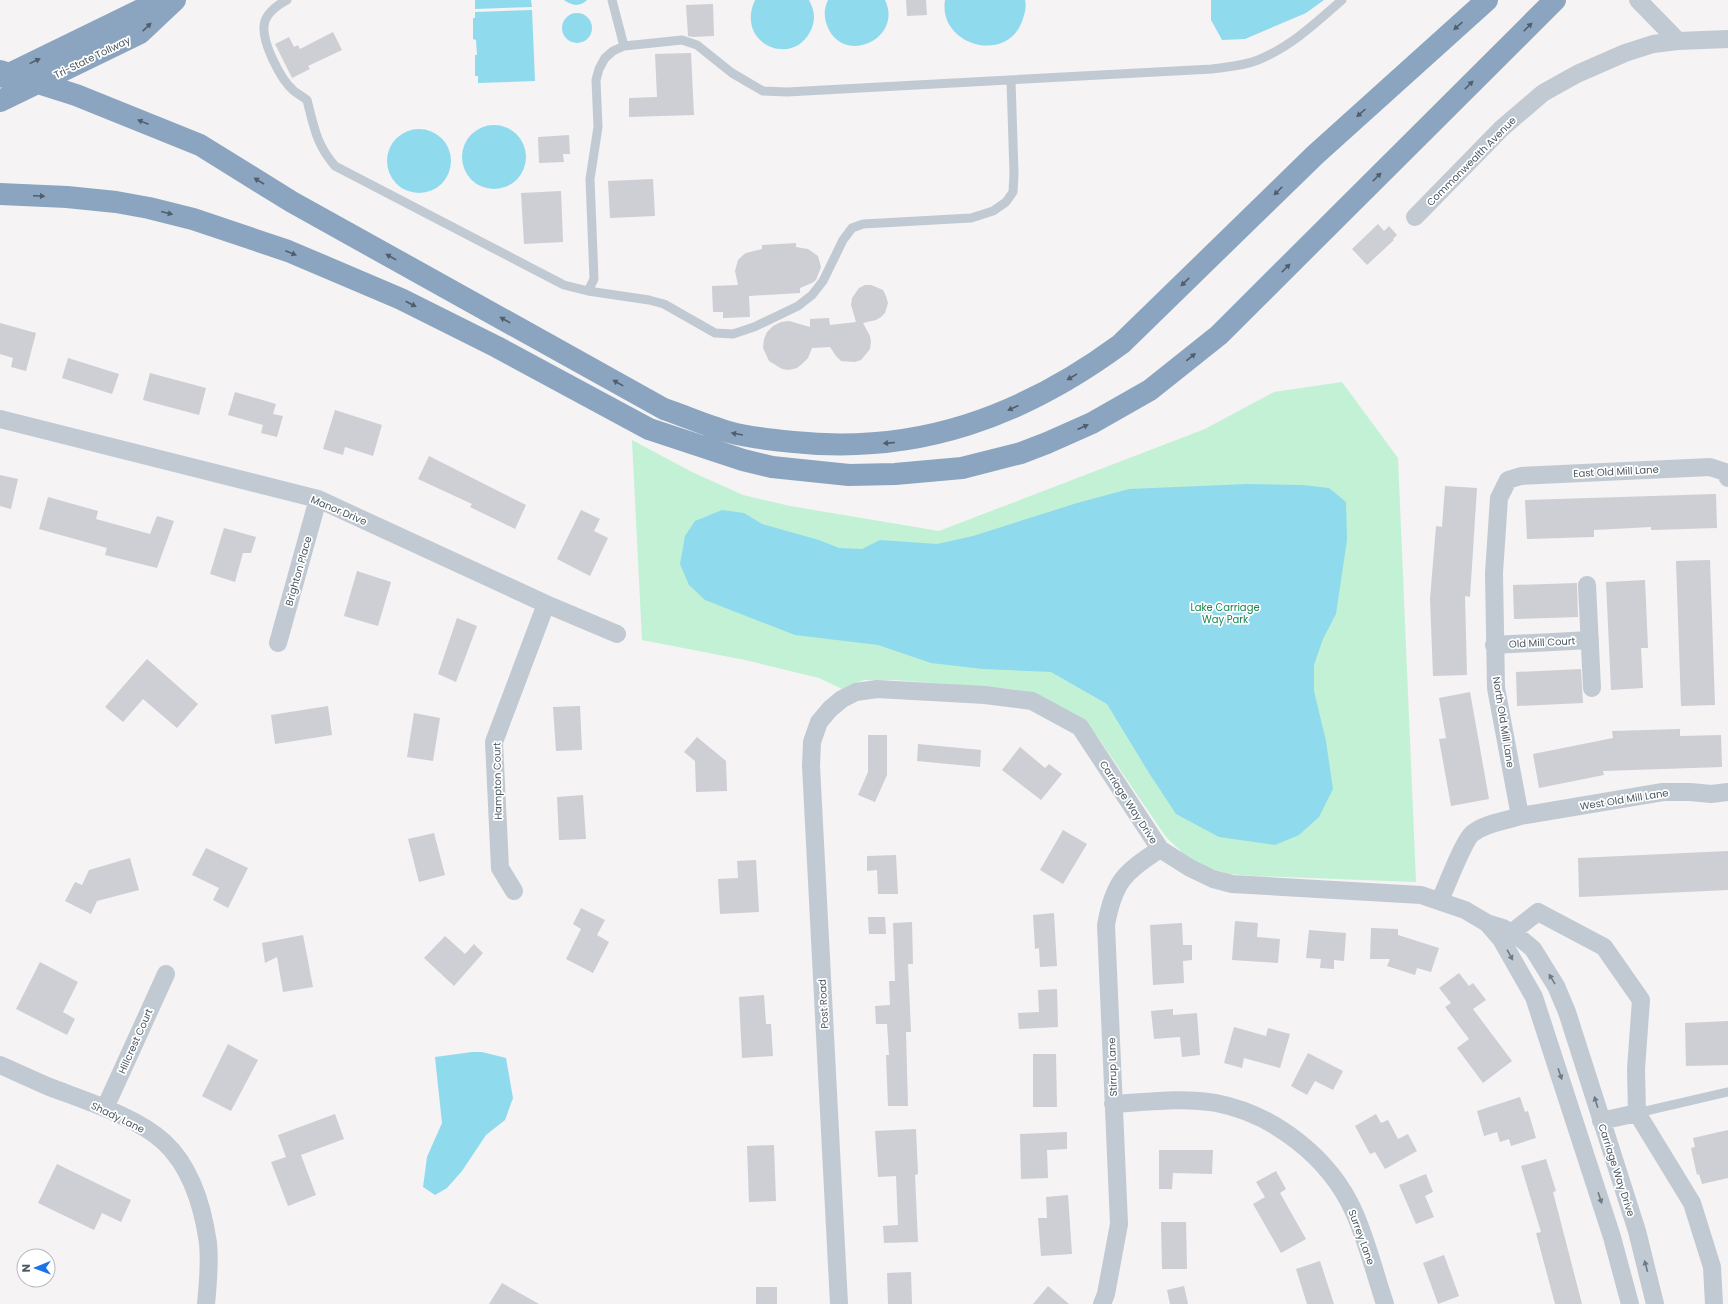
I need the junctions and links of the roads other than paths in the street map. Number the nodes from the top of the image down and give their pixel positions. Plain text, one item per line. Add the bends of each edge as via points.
1 (161, 0) edge
2 (175, 0) edge
3 (287, 0) edge
4 (612, 0) edge
5 (1342, 0) edge
6 (1487, 0) edge
7 (1554, 0) edge
8 (1638, 0) edge
9 (1728, 39) edge
10 (1678, 41) junction
11 (624, 46) junction
12 (0, 71) edge
13 (0, 78) edge
14 (1011, 80) junction
15 (0, 101) edge
16 (0, 194) edge
17 (1415, 217) dead end
18 (588, 291) junction
19 (0, 419) edge
20 (1726, 475) edge
21 (1508, 480) joint
22 (318, 499) junction
23 (1587, 585) dead end
24 (546, 604) junction
25 (617, 634) dead end
26 (1590, 640) junction
27 (278, 643) dead end
28 (1494, 645) junction
29 (1592, 688) dead end
30 (830, 709) joint
31 (1728, 792) edge
32 (1520, 816) junction
33 (1160, 849) junction
34 (514, 891) dead end
35 (1440, 900) junction
36 (1488, 923) junction
37 (1511, 933) junction
38 (166, 974) dead end
39 (1575, 1038) junction
40 (1550, 1047) junction
41 (0, 1065) edge
42 (1728, 1092) edge
43 (1113, 1104) junction
44 (105, 1108) junction
45 (1637, 1113) junction
46 (1602, 1121) junction
47 (206, 1304) edge
48 (839, 1304) edge
49 (1102, 1304) edge
50 (1385, 1304) edge
51 (1630, 1304) edge
52 (1655, 1304) edge
53 (1714, 1304) edge

13 -> 1 highway, Tri-State Tollway
15 -> 2 highway, Tri-State Tollway via 140,33
3 - 18 lane via 279,4 265,21 267,47 283,78 294,91 307,100 321,147 335,166 564,285
4 - 11 lane
5 - 14 lane via 1308,30 1278,51 1256,61 1233,67
6 -> 12 highway via 1315,155 1121,344 1094,364 1049,392 1004,412 962,427 922,437 868,445 817,445 730,432 664,409 292,202 200,145 76,95
16 -> 7 highway via 67,197 129,204 193,219 288,251 401,299 497,347 649,429 743,460 799,471 849,475 962,468 1021,453 1047,443 1092,423 1150,390 1219,335
8 - 10 street
9 - 10 street, Commonwealth Avenue
10 - 17 street, Commonwealth Avenue via 1653,44 1625,53 1577,74 1543,93 1502,128
11 - 14 lane via 682,40 697,45 732,73 763,91 787,92
11 - 18 lane via 606,58 596,80 598,127 590,179 594,279
14 - 18 lane via 1013,192 1006,202 993,211 971,218 863,224 852,228 843,240 823,281 812,295 798,306 733,334 715,333 664,304
19 - 22 street, Manor Drive
20 - 21 street, East Old Mill Lane via 1710,467 1666,468 1521,476
21 - 28 street, North Old Mill Lane via 1499,498 1494,573
22 - 24 street, Manor Drive
22 - 27 street, Brighton Place
23 - 26 street, Old Mill Court
24 - 25 street, Manor Drive
24 - 34 street, Hampton Court via 494,742 500,868
26 - 28 street, Old Mill Court
26 - 29 street, Old Mill Court
28 - 32 street, North Old Mill Lane via 1496,688
30 - 33 street, Carriage Way Drive via 856,692 877,689 1032,701 1080,727
30 - 48 street, Post Road via 819,722 812,742 811,766
31 - 32 street, West Old Mill Lane via 1663,792
32 - 35 street via 1472,833
33 - 35 street, Carriage Way Drive via 1190,868 1213,879 1232,884 1421,895
33 - 43 street, Stirrup Lane via 1135,866 1121,880 1110,904 1106,925
35 - 36 street, Carriage Way Drive
36 - 37 street, Carriage Way Drive
36 -> 40 street, Carriage Way Drive via 1501,939 1534,997
39 -> 37 street, Carriage Way Drive via 1550,974 1533,949
37 - 45 street via 1538,912 1604,946 1641,1000 1636,1069
38 - 44 street, Hillcrest Court
39 - 40 street
46 -> 39 street, Carriage Way Drive
40 -> 51 street, Carriage Way Drive via 1612,1237
41 - 44 street, Shady Lane
42 - 45 lane
43 - 49 street, Stirrup Lane via 1119,1224
43 - 50 street, Surrey Lane via 1186,1101 1216,1104 1240,1110 1298,1141 1322,1163 1354,1211
44 - 47 street, Shady Lane via 137,1124 164,1142 182,1164 199,1203 208,1244
45 - 46 street
45 - 53 street via 1692,1203 1712,1267
52 -> 46 street, Carriage Way Drive via 1637,1230

